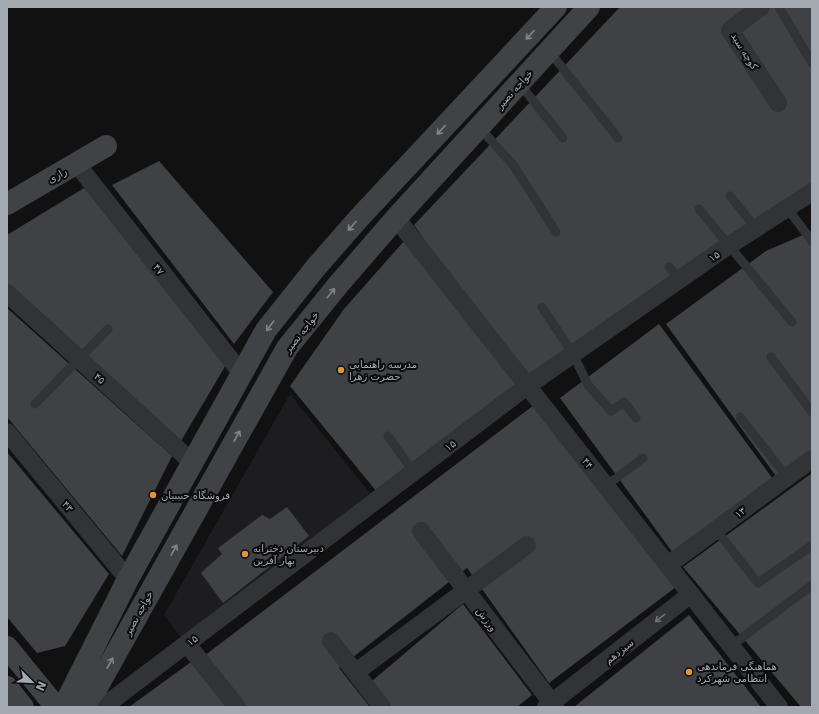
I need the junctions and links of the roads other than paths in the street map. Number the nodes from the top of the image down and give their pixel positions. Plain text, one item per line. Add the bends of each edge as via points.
1 (556, 7) edge
2 (589, 7) edge
3 (761, 7) edge
4 (778, 7) edge
5 (549, 50) junction
6 (812, 63) edge
7 (519, 83) junction
8 (778, 103) dead end
9 (479, 127) junction
10 (563, 138) dead end
11 (618, 138) dead end
12 (106, 146) dead end
13 (76, 164) junction
14 (812, 192) edge
15 (730, 196) dead end
16 (7, 204) edge
17 (787, 208) junction
18 (699, 209) dead end
19 (396, 218) junction
20 (756, 228) junction
21 (556, 232) dead end
22 (812, 240) edge
23 (729, 246) junction
24 (7, 293) edge
25 (542, 308) dead end
26 (792, 322) dead end
27 (108, 329) dead end
28 (573, 354) junction
29 (771, 357) dead end
30 (79, 358) junction
31 (242, 374) junction
32 (527, 386) junction
33 (35, 404) dead end
34 (812, 412) edge
35 (740, 417) dead end
36 (636, 418) dead end
37 (7, 432) edge
38 (388, 436) dead end
39 (643, 458) dead end
40 (812, 459) edge
41 (193, 463) junction
42 (414, 472) junction
43 (787, 477) junction
44 (606, 486) junction
45 (716, 530) junction
46 (421, 531) dead end
47 (527, 545) dead end
48 (811, 546) edge
49 (668, 565) junction
50 (128, 579) junction
51 (812, 586) edge
52 (466, 591) junction
53 (691, 594) junction
54 (331, 641) dead end
55 (187, 644) junction
56 (731, 646) junction
57 (7, 647) edge
58 (356, 672) junction
59 (7, 687) edge
60 (90, 691) edge
61 (551, 706) edge
62 (22, 707) edge
63 (56, 707) edge
64 (67, 707) edge
65 (81, 707) edge
66 (238, 707) edge
67 (382, 707) edge
68 (779, 707) edge

1 -> 31 main road, خواجه نصیر via 317,266 266,330
2 - 5 main road, خواجه نصیر
3 - 8 street, کوچه سید via 730,30
4 - 6 lane
5 - 7 main road, خواجه نصیر
5 - 11 lane
7 - 9 main road, خواجه نصیر
7 - 10 lane
9 - 19 main road, خواجه نصیر
9 - 21 lane via 514,166
12 - 13 main road, رازی
13 - 16 main road, رازی
13 - 31 street, ۴۷
14 - 17 street, ۱۵
15 - 20 lane
17 - 20 street, ۱۵
17 - 22 lane
18 - 23 lane
19 - 32 street, ۴۴
60 -> 19 main road, خواجه نصیر via 287,348
20 - 23 street, ۱۵
23 - 26 lane
23 - 28 street, ۱۵ via 675,273
24 - 30 street, ۴۵
25 - 28 lane
27 - 30 lane
28 - 32 street, ۱۵
28 - 36 lane via 588,384 611,411 624,402
29 - 34 lane
30 - 33 lane
30 - 41 street, ۴۵
31 - 41 main road, خواجه نصیر
32 - 42 street, ۱۵
32 - 44 street, ۴۴
35 - 43 lane
37 - 50 street, ۴۳
38 - 42 lane
39 - 44 lane
40 - 43 street, ۱۳
41 - 50 main road, خواجه نصیر
42 - 55 street, ۱۵
43 - 45 street, ۱۳
44 - 49 street, ۴۴
45 - 48 lane via 758,583
45 - 49 street, ۱۳
46 - 52 street, ورزش
47 - 52 street
49 - 53 street, ۴۴
50 - 60 main road, خواجه نصیر
51 - 56 lane
52 - 58 street
52 - 61 street, ورزش
53 - 56 street, ۴۴
53 -> 61 street, سیزدهم
54 - 58 street
55 - 60 street, ۱۵ via 111,701
55 - 66 street
56 - 68 street, ۴۴
57 - 63 main road
58 - 67 street
59 - 62 main road
60 - 64 main road, خواجه نصیر via 68,698
60 - 65 main road, خواجه نصیر

